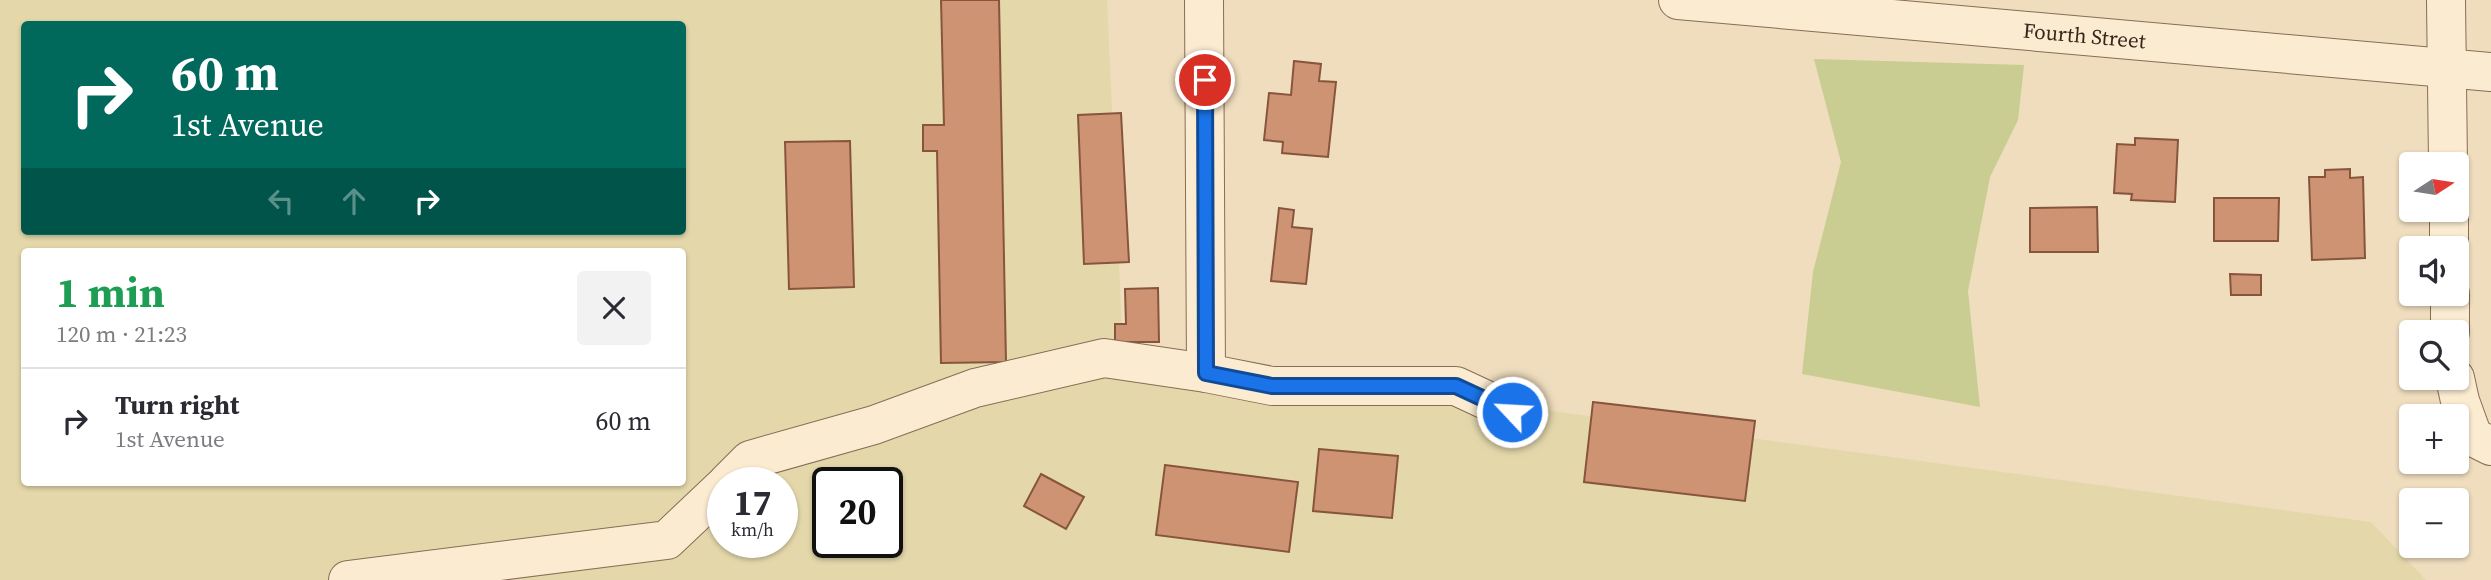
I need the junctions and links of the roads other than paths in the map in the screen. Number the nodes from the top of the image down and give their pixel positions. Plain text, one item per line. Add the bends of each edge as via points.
1 (1204, 0) edge
2 (1678, 0) edge
3 (2446, 0) edge
4 (2447, 69) junction
5 (2491, 72) edge
6 (2448, 152) edge
7 (1206, 373) junction
8 (2460, 390) edge
9 (1512, 412) dead end
10 (2482, 442) edge
11 (743, 467) edge
12 (707, 502) edge
13 (348, 580) edge

1 - 7 street
2 - 4 street, Fourth Street
3 - 4 street
4 - 5 street, Fourth Street
4 - 6 street
7 - 9 street via 1272,386 1456,386
7 - 11 street via 1104,358 975,388 874,425 750,460
8 - 10 street
12 - 13 street via 667,541

